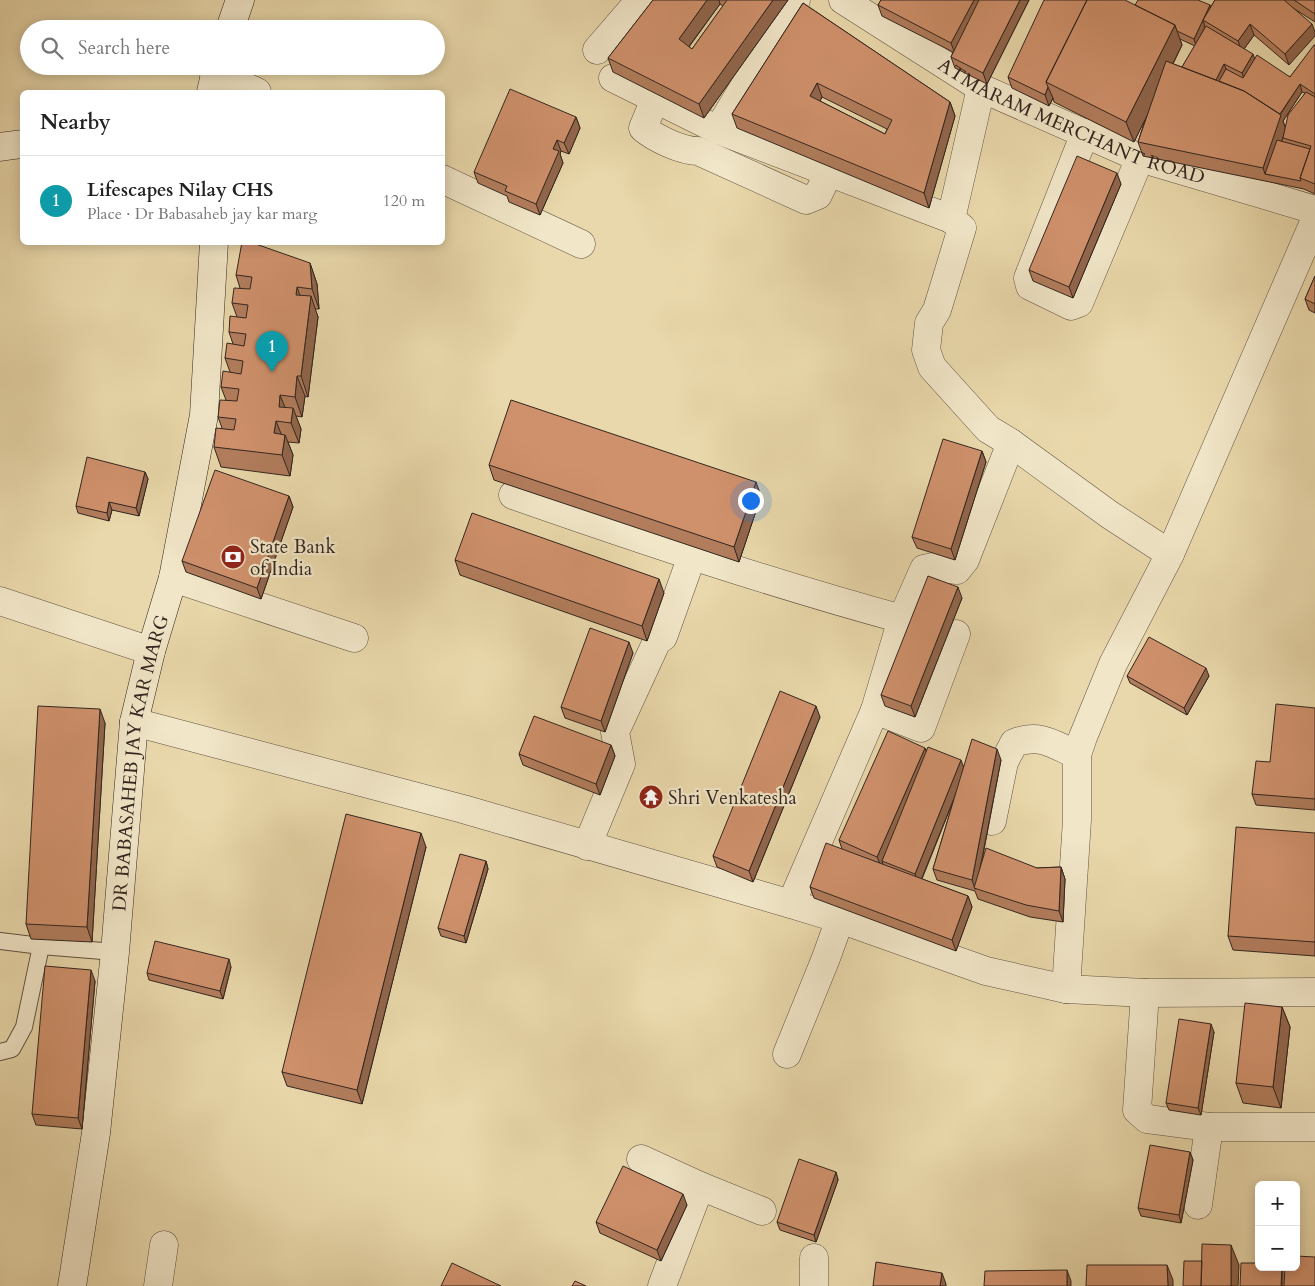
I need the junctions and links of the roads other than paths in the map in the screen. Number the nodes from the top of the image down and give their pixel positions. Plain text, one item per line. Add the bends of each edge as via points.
1 (240, 0) edge
2 (640, 0) edge
3 (796, 0) edge
4 (843, 0) edge
5 (233, 20) edge
6 (597, 50) dead end
7 (214, 77) edge
8 (613, 78) edge
9 (981, 88) junction
10 (251, 90) edge
11 (655, 99) junction
12 (718, 130) junction
13 (1085, 133) junction
14 (20, 144) edge
15 (0, 146) edge
16 (1110, 167) junction
17 (829, 172) junction
18 (445, 180) edge
19 (1315, 210) edge
20 (951, 219) junction
21 (1315, 220) edge
22 (581, 244) dead end
23 (214, 245) edge
24 (1011, 443) junction
25 (513, 495) edge
26 (1170, 554) junction
27 (692, 556) junction
28 (173, 578) junction
29 (0, 601) edge
30 (902, 619) junction
31 (956, 634) dead end
32 (354, 638) dead end
33 (151, 651) junction
34 (875, 710) junction
35 (134, 722) junction
36 (1077, 755) junction
37 (992, 822) dead end
38 (587, 846) junction
39 (790, 904) junction
40 (840, 919) junction
41 (0, 941) edge
42 (41, 946) junction
43 (114, 952) junction
44 (1066, 989) junction
45 (1315, 992) edge
46 (1145, 993) junction
47 (0, 1052) edge
48 (787, 1054) dead end
49 (1209, 1127) junction
50 (1315, 1127) edge
51 (642, 1159) dead end
52 (700, 1186) junction
53 (1198, 1205) dead end
54 (762, 1211) dead end
55 (164, 1245) dead end
56 (814, 1258) dead end
57 (72, 1286) edge
58 (158, 1286) edge
59 (662, 1286) edge
60 (814, 1286) edge

1 - 5 street
2 - 6 street
3 - 12 street
4 - 9 street, ATMARAM MERCHANT ROAD
7 - 10 street
8 - 11 street
9 - 13 street, ATMARAM MERCHANT ROAD
9 - 20 street
11 - 12 street
11 - 17 street via 643,128 688,151 698,151 806,200 818,195
12 - 17 street
13 - 16 street, ATMARAM MERCHANT ROAD
13 - 16 street
14 - 15 street
16 - 19 street, ATMARAM MERCHANT ROAD
17 - 20 street
18 - 22 street
20 - 24 street via 962,228 937,310 929,322 926,350 932,368 954,393 988,429
21 - 26 street
23 - 28 street, DR BABASAHEB JAY KAR MARG via 204,415
24 - 26 street
24 - 30 street via 965,560 957,570 924,569
25 - 27 street
26 - 36 street via 1113,664
27 - 30 street
27 - 38 street via 663,637 657,641 615,732 621,764
28 - 32 street
28 - 33 street, DR BABASAHEB JAY KAR MARG
29 - 33 street
30 - 34 street
31 - 34 street via 921,728
33 - 35 street, DR BABASAHEB JAY KAR MARG
34 - 39 street
35 - 38 street
35 - 43 street, DR BABASAHEB JAY KAR MARG
36 - 37 street via 1043,739 1027,738 1014,743 1004,762
36 - 44 street via 1077,820
38 - 39 street
39 - 40 street
40 - 44 street via 986,971
40 - 48 street
41 - 42 lane
42 - 43 lane
42 - 47 lane via 24,1027 12,1049
43 - 57 street, DR BABASAHEB JAY KAR MARG via 96,1133
44 - 46 street
45 - 46 street
46 - 49 street via 1137,1110 1147,1119
49 - 50 street
49 - 53 street
51 - 52 street
52 - 54 street
52 - 59 street
55 - 58 street
56 - 60 street

